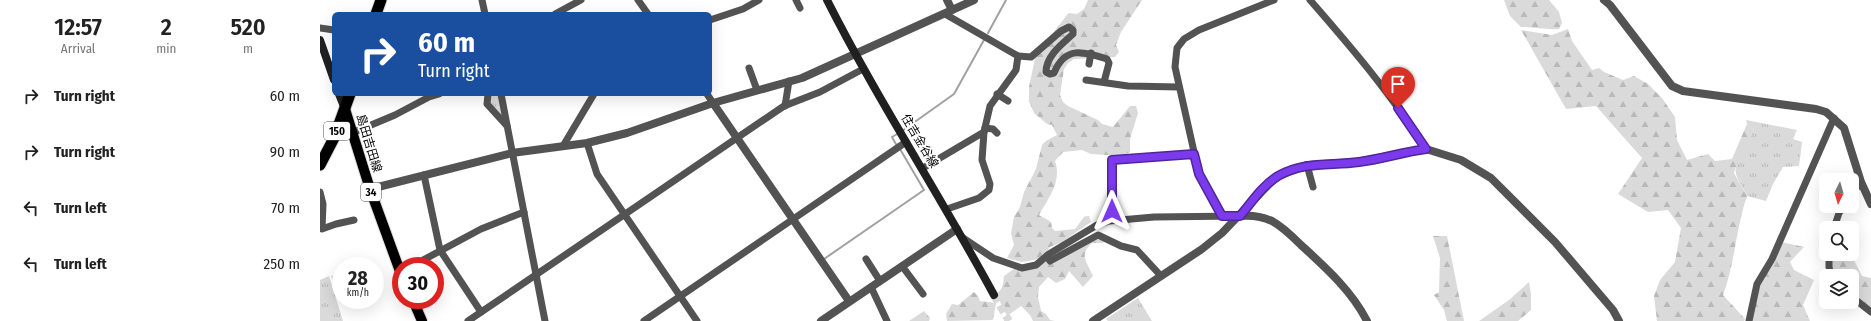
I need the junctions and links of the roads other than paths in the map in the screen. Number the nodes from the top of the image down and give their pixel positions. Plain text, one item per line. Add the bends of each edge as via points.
1 (380, 0) edge
2 (581, 0) edge
3 (638, 0) edge
4 (759, 0) edge
5 (796, 0) edge
6 (827, 0) edge
7 (947, 0) edge
8 (974, 0) edge
9 (1274, 0) edge
10 (1310, 0) edge
11 (1604, 0) edge
12 (483, 1) edge
13 (1262, 2) edge
14 (800, 8) dead end
15 (377, 12) edge
16 (485, 12) edge
17 (559, 12) edge
18 (647, 12) edge
19 (948, 12) junction
20 (712, 19) edge
21 (320, 28) edge
22 (332, 30) edge
23 (320, 40) edge
24 (1090, 53) junction
25 (855, 54) junction
26 (1018, 56) junction
27 (1089, 64) dead end
28 (749, 68) dead end
29 (863, 69) junction
30 (332, 74) edge
31 (1086, 80) dead end
32 (789, 81) junction
33 (1104, 82) junction
34 (1179, 87) junction
35 (756, 90) junction
36 (997, 94) junction
37 (340, 96) edge
38 (349, 96) edge
39 (432, 96) edge
40 (488, 96) edge
41 (501, 96) edge
42 (593, 96) edge
43 (708, 96) edge
44 (1008, 101) dead end
45 (713, 103) junction
46 (786, 106) junction
47 (345, 109) junction
48 (1834, 118) junction
49 (508, 127) junction
50 (985, 130) junction
51 (352, 133) junction
52 (997, 133) dead end
53 (738, 138) junction
54 (901, 140) junction
55 (587, 143) junction
56 (563, 146) junction
57 (1426, 149) junction
58 (512, 153) junction
59 (1194, 154) junction
60 (320, 165) edge
61 (1308, 165) junction
62 (923, 168) junction
63 (424, 175) junction
64 (1860, 182) joint
65 (1313, 187) dead end
66 (370, 189) junction
67 (320, 192) edge
68 (1871, 204) edge
69 (947, 209) junction
70 (1112, 211) dead end
71 (524, 212) junction
72 (625, 215) junction
73 (1222, 216) junction
74 (1240, 216) junction
75 (354, 220) dead end
76 (793, 220) junction
77 (957, 228) junction
78 (963, 238) junction
79 (440, 250) junction
80 (1047, 256) junction
81 (395, 257) edge
82 (428, 257) edge
83 (866, 259) dead end
84 (902, 266) junction
85 (536, 274) junction
86 (1161, 276) junction
87 (880, 281) junction
88 (871, 287) junction
89 (923, 294) dead end
90 (994, 295) tunnel mouth
91 (681, 296) junction
92 (849, 301) junction
93 (1859, 302) edge
94 (417, 309) edge
95 (481, 312) junction
96 (1871, 312) edge
97 (422, 321) edge
98 (468, 321) edge
99 (545, 321) edge
100 (644, 321) edge
101 (697, 321) edge
102 (821, 321) edge
103 (887, 321) edge
104 (1093, 321) edge
105 (1367, 321) edge
106 (1619, 321) edge
107 (1750, 321) edge

1 - 15 highway
2 - 17 street
3 - 18 street
4 - 20 street
5 - 14 street
6 - 25 main road, 住吉金谷線
7 - 19 street
8 - 19 street
9 - 13 street
10 - 57 street via 1368,68
11 - 48 street via 1672,86 1683,91 1816,109
12 - 16 street
13 - 34 street via 1184,39 1175,56
19 - 25 street
19 - 26 street
21 - 22 street
23 - 30 main road
24 - 26 street via 1070,53 1059,62 1054,73 1046,72 1046,65 1059,47 1073,34 1069,27 1031,57
24 - 27 street
24 - 33 street via 1107,59 1109,63
25 - 29 main road, 住吉金谷線
25 - 32 street via 802,78
26 - 36 street via 1016,70
28 - 35 street
29 - 46 street via 820,92
29 - 54 main road, 住吉金谷線
31 - 33 street
32 - 35 street
32 - 46 street
33 - 34 street via 1128,86
34 - 59 street
35 - 45 street
36 - 44 street
36 - 50 street via 990,106
37 - 47 main road
38 - 47 highway, 150
39 - 51 street
40 - 49 street via 487,104
41 - 49 street
42 - 56 street
43 - 45 street
45 - 53 street
45 - 55 street
46 - 53 street
47 - 51 main road, 島田吉田線 / 34
47 - 60 highway, 150
48 - 64 street via 1844,128
48 - 107 street via 1772,259 1757,284
49 - 58 street
50 - 52 street via 993,129
50 - 62 street
50 - 69 street via 982,160 990,184 989,190 979,198
51 - 66 main road, 島田吉田線 / 34
53 - 72 street
53 - 76 street
54 - 62 main road, 住吉金谷線
54 - 76 street
55 - 56 street
55 - 72 street via 597,174
56 - 58 street
57 - 61 street via 1357,162
57 - 106 street via 1461,160 1490,178 1555,242 1613,310
58 - 63 street
58 - 71 street
59 - 70 street via 1112,160
59 - 73 street via 1199,174
61 - 65 street
61 - 74 street via 1278,176
62 - 69 main road, 住吉金谷線
63 - 66 street
63 - 79 street
64 - 68 street
66 - 81 main road, 島田吉田線 / 34
67 - 75 street via 322,229
69 - 77 main road, 住吉金谷線
71 - 79 street via 481,229
71 - 85 street
72 - 85 street
72 - 91 street
73 - 74 street
73 - 80 street via 1108,221
74 - 86 street via 1202,249
74 - 105 street via 1254,215 1282,227 1342,286
76 - 91 street
76 - 92 street
77 - 78 main road, 住吉金谷線
77 - 84 street
78 - 80 street via 993,258 1022,268 1036,266
78 - 90 main road, 住吉金谷線
79 - 82 street
79 - 95 street
80 - 86 street via 1050,261 1098,235 1121,246 1138,250
83 - 87 street
84 - 87 street
84 - 89 street
85 - 95 street
85 - 99 street
86 - 104 street
87 - 88 street
88 - 92 street
88 - 103 street
91 - 100 street
91 - 101 street
92 - 102 street
93 - 96 street
94 - 97 main road
95 - 98 street

